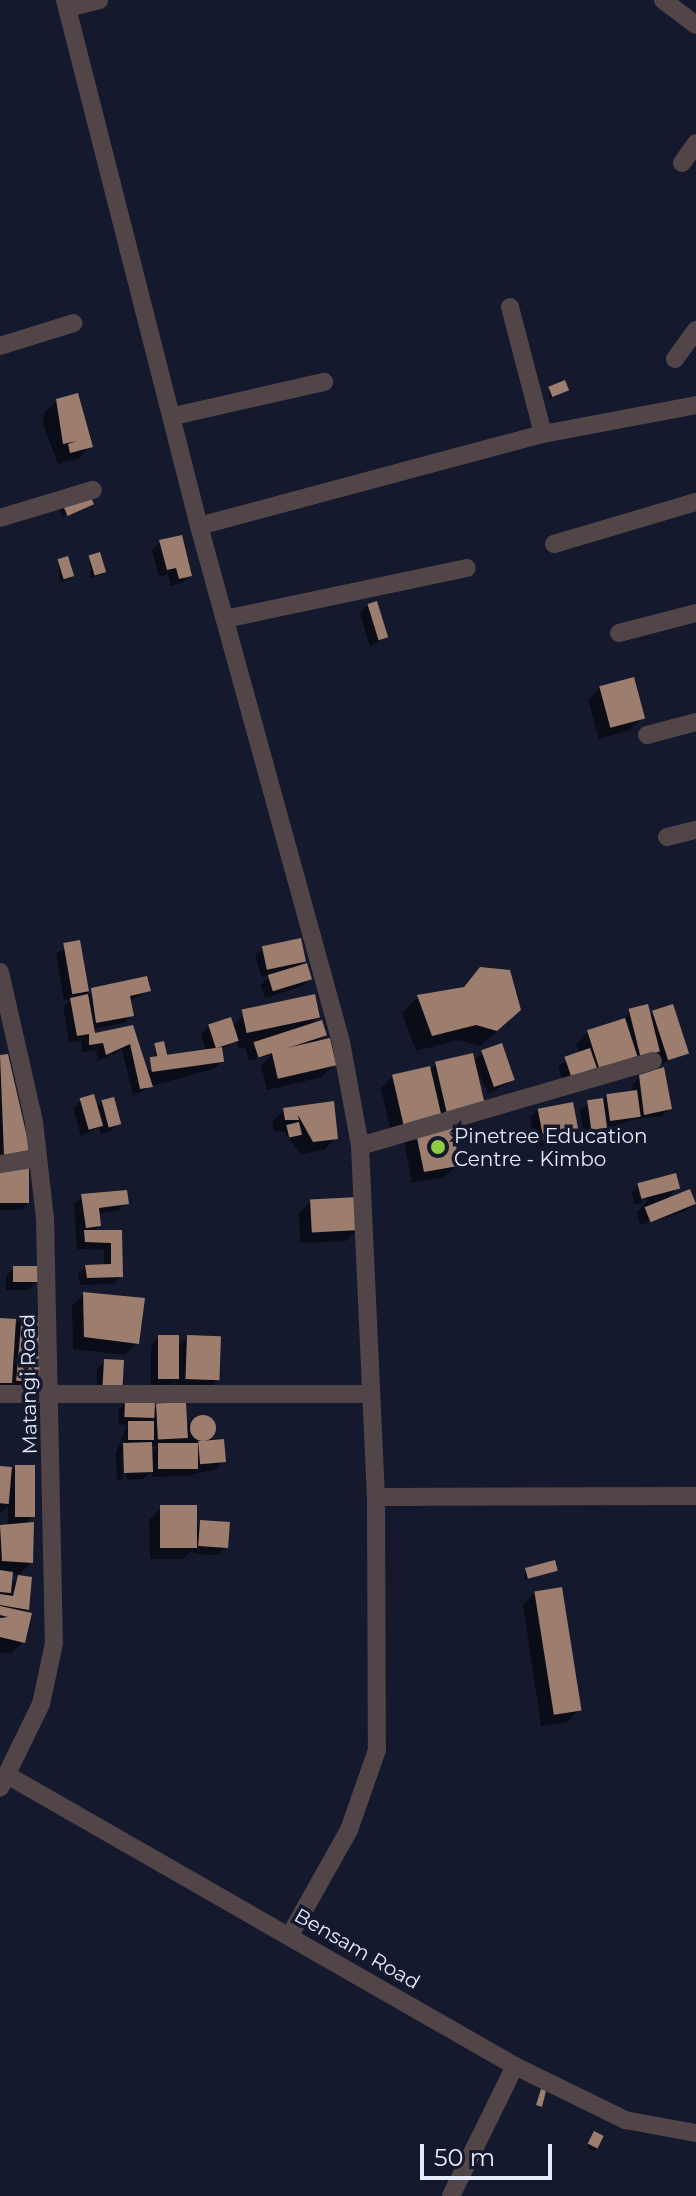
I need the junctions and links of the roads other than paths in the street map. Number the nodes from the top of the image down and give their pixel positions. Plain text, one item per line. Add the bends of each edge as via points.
1 (99, 0) edge
2 (663, 0) edge
3 (66, 4) edge
4 (692, 15) edge
5 (696, 143) edge
6 (682, 163) dead end
7 (510, 307) dead end
8 (74, 323) dead end
9 (696, 330) edge
10 (0, 346) edge
11 (675, 359) dead end
12 (324, 382) dead end
13 (696, 405) edge
14 (174, 416) junction
15 (543, 434) junction
16 (93, 490) dead end
17 (696, 502) edge
18 (0, 518) edge
19 (199, 526) junction
20 (554, 544) dead end
21 (467, 568) dead end
22 (696, 613) edge
23 (225, 619) junction
24 (619, 633) dead end
25 (696, 722) edge
26 (647, 735) dead end
27 (696, 830) edge
28 (667, 837) dead end
29 (0, 972) edge
30 (653, 1061) dead end
31 (360, 1146) junction
32 (38, 1158) junction
33 (0, 1164) edge
34 (0, 1394) edge
35 (368, 1394) junction
36 (52, 1395) junction
37 (696, 1496) edge
38 (376, 1497) junction
39 (4, 1782) edge
40 (290, 1935) junction
41 (515, 2066) junction
42 (696, 2133) edge
43 (451, 2196) edge

1 - 3 street
2 - 4 street
3 - 14 street
5 - 6 street
7 - 15 street
8 - 10 street
9 - 11 street
12 - 14 street
13 - 15 street
14 - 19 street
15 - 19 street
16 - 18 street
17 - 20 street
19 - 23 street
21 - 23 street
22 - 24 street
23 - 31 street via 341,1042
25 - 26 street
27 - 28 street
29 - 32 street, Matangi Road
30 - 31 street
31 - 35 street
32 - 33 street
32 - 36 street, Matangi Road
34 - 36 street
35 - 36 street
35 - 38 street
36 - 39 street, Matangi Road via 51,1671
37 - 38 street
38 - 40 street via 377,1750 349,1830
39 - 40 street, Bensam Road
40 - 41 street, Bensam Road
41 - 42 street, Bensam Road via 625,2120
41 - 43 street

